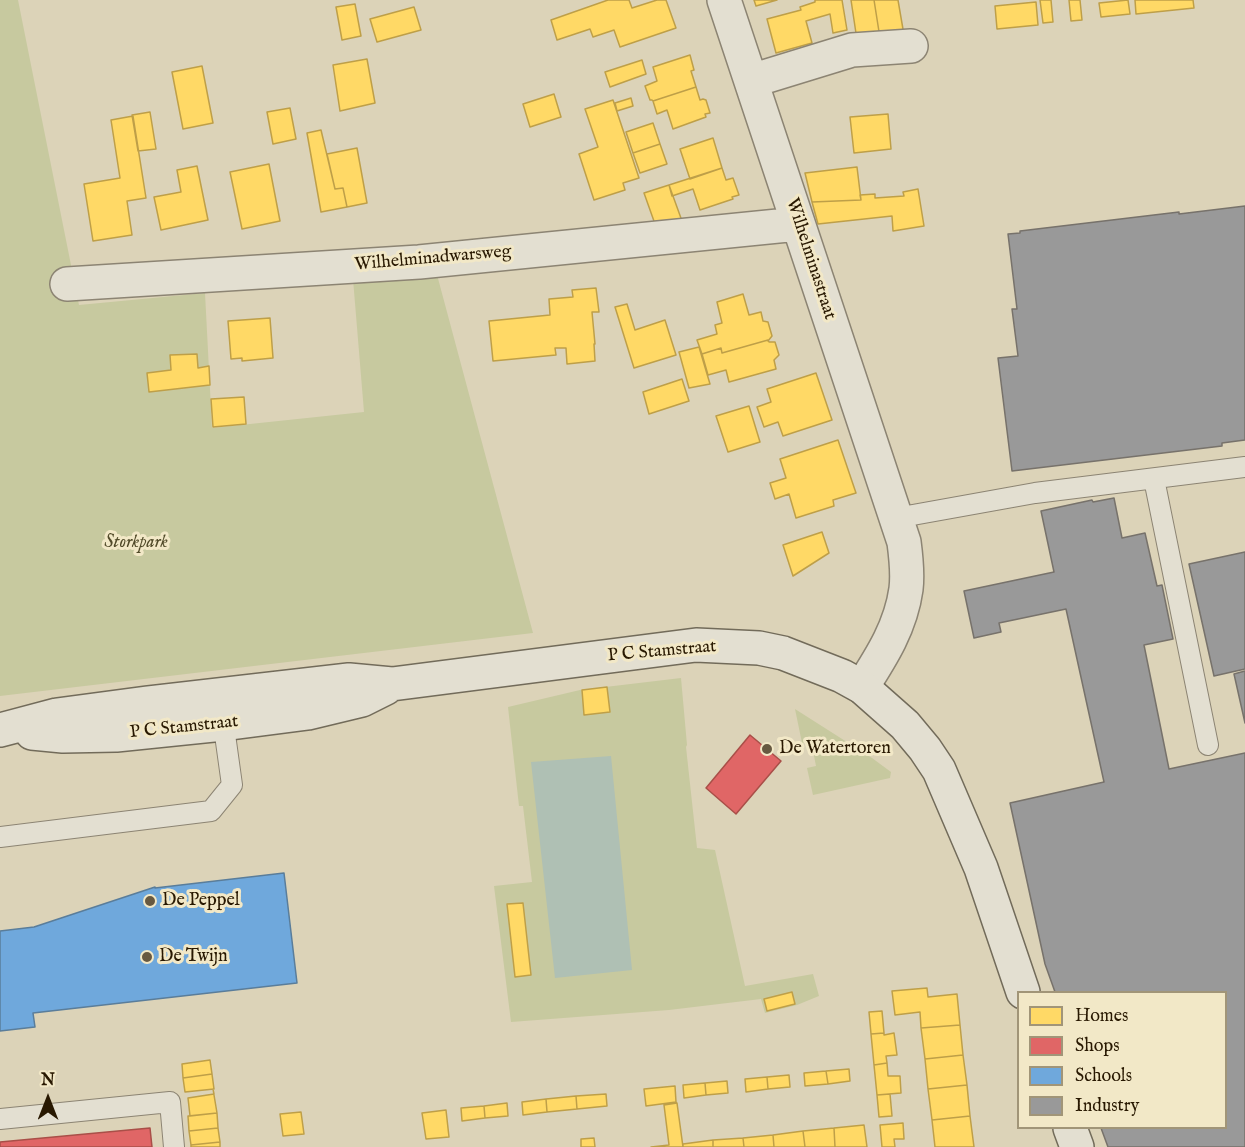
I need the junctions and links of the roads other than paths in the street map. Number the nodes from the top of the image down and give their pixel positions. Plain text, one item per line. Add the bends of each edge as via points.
1 (724, 0) edge
2 (911, 45) dead end
3 (751, 81) junction
4 (798, 224) junction
5 (68, 284) dead end
6 (1245, 467) edge
7 (1154, 479) junction
8 (896, 518) junction
9 (862, 687) junction
10 (221, 710) junction
11 (3, 730) edge
12 (1208, 745) dead end
13 (0, 837) edge
14 (1022, 991) edge
15 (0, 1119) edge
16 (1070, 1129) edge
17 (174, 1147) edge
18 (1077, 1147) edge

1 - 3 street, Wilhelminastraat
2 - 3 street via 852,50
3 - 4 street, Wilhelminastraat
4 - 5 street, Wilhelminadwarsweg via 419,262
4 - 8 street, Wilhelminastraat
6 - 7 lane
7 - 8 lane via 1035,493
7 - 12 lane
8 - 9 street, Wilhelminastraat via 907,565 900,618
9 - 10 street, P C Stamstraat via 783,653 696,645 392,684 349,681
9 - 14 street, P C Stamstraat via 905,725 939,770 981,868
10 - 11 street, P C Stamstraat via 147,703 57,715
10 - 13 lane via 232,785 211,811
15 - 17 lane via 170,1102
16 - 18 street

